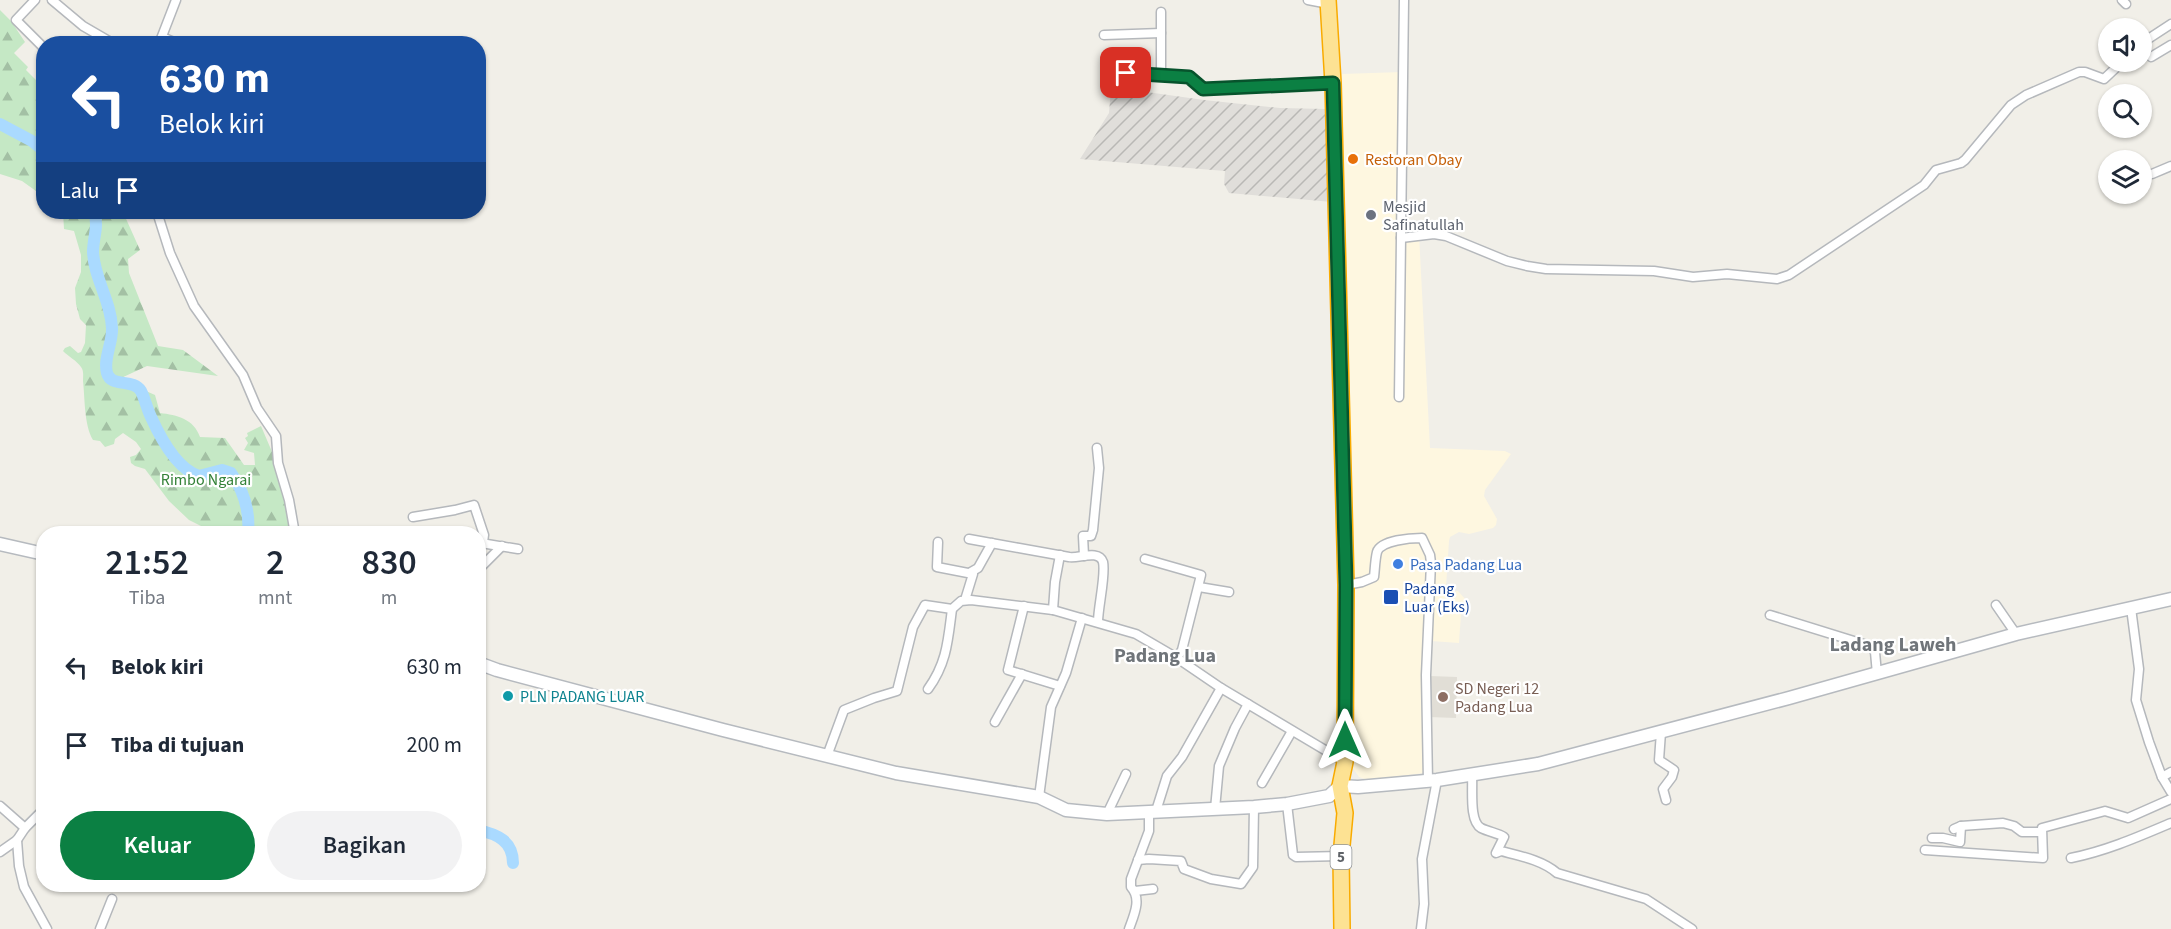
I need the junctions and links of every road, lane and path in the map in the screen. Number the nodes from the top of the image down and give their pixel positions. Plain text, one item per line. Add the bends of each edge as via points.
1 (35, 0) edge
2 (52, 0) edge
3 (176, 0) edge
4 (1308, 0) edge
5 (1404, 0) edge
6 (1329, 2) edge
7 (1161, 12) dead end
8 (2171, 24) edge
9 (1161, 33) junction
10 (1104, 35) dead end
11 (100, 36) edge
12 (162, 36) edge
13 (2152, 36) edge
14 (36, 40) edge
15 (2171, 45) edge
16 (2152, 56) edge
17 (1109, 72) dead end
18 (2111, 72) edge
19 (1161, 76) junction
20 (1333, 83) junction
21 (2171, 165) edge
22 (2152, 174) dead end
23 (159, 219) edge
24 (1401, 238) junction
25 (1399, 397) dead end
26 (1097, 448) dead end
27 (413, 517) dead end
28 (294, 526) edge
29 (481, 526) edge
30 (969, 539) dead end
31 (938, 542) dead end
32 (992, 543) junction
33 (0, 544) edge
34 (486, 544) edge
35 (1085, 545) junction
36 (502, 546) junction
37 (518, 549) dead end
38 (36, 552) edge
39 (1060, 555) junction
40 (1145, 559) dead end
41 (486, 562) edge
42 (971, 572) junction
43 (1346, 585) junction
44 (1199, 587) junction
45 (1229, 592) dead end
46 (2171, 598) edge
47 (966, 600) junction
48 (1996, 604) dead end
49 (1024, 606) junction
50 (2131, 608) junction
51 (952, 609) junction
52 (1053, 610) junction
53 (1770, 615) dead end
54 (1082, 618) junction
55 (1098, 622) junction
56 (2016, 634) junction
57 (1177, 658) junction
58 (486, 666) edge
59 (1022, 674) junction
60 (1876, 674) junction
61 (1060, 686) junction
62 (1221, 688) junction
63 (928, 689) dead end
64 (1248, 704) junction
65 (995, 722) dead end
66 (1292, 731) junction
67 (1661, 732) junction
68 (827, 756) junction
69 (1345, 762) junction
70 (2171, 772) edge
71 (1126, 774) dead end
72 (1472, 776) junction
73 (2162, 777) junction
74 (1432, 781) junction
75 (1262, 783) dead end
76 (1340, 786) junction
77 (2171, 792) edge
78 (1039, 797) junction
79 (2171, 799) edge
80 (1666, 800) dead end
81 (1287, 804) junction
82 (0, 806) edge
83 (1254, 807) junction
84 (1215, 809) junction
85 (1152, 811) junction
86 (1107, 814) junction
87 (36, 817) edge
88 (2171, 823) edge
89 (25, 828) junction
90 (2041, 832) junction
91 (1932, 838) dead end
92 (17, 840) junction
93 (1925, 850) dead end
94 (0, 852) edge
95 (1341, 856) junction
96 (2071, 858) dead end
97 (1138, 860) junction
98 (1153, 889) dead end
99 (1136, 891) junction
100 (112, 899) dead end
101 (47, 929) edge
102 (100, 929) edge
103 (1129, 929) edge
104 (1342, 929) edge
105 (1422, 929) edge
106 (1692, 929) edge

1 - 14 street via 16,20
2 - 11 street
3 - 12 street
4 - 6 street
5 - 24 street
6 - 20 highway, 5
7 - 9 street
8 - 13 street
9 - 10 street
9 - 19 street
15 - 16 street
17 - 19 street
18 - 24 street via 2104,79 2079,72 2026,95 2005,111 1960,163 1936,170 1924,185 1789,275 1777,279 1546,269 1507,261 1446,236
19 - 20 street via 1189,77 1203,89
20 - 43 highway, 5
21 - 22 street
23 - 28 street via 194,306 243,375 257,408 276,436 278,463
24 - 25 street
26 - 35 street via 1094,525
27 - 29 street via 474,505
30 - 32 street
31 - 42 street via 937,567
32 - 39 street
32 - 42 street via 978,568
33 - 38 main road
34 - 36 street
35 - 39 street via 1078,558
35 - 55 street via 1103,561
36 - 37 street
36 - 41 street
39 - 52 street
40 - 44 street via 1199,573
42 - 47 street via 974,576
43 - 69 highway, 5
43 - 74 street via 1374,577 1377,551 1382,546 1422,538 1431,563 1426,675
44 - 45 street
44 - 57 street
46 - 50 main road
47 - 49 street
47 - 51 street
48 - 56 street
49 - 52 street
49 - 59 street via 1008,668
50 - 56 main road
50 - 73 street via 2139,669 2136,700
51 - 63 street via 941,668
51 - 68 street via 925,605 913,627 897,691 844,710
52 - 54 street
53 - 60 street via 1870,646 1875,652
54 - 55 street
54 - 61 street
55 - 57 street via 1136,634
56 - 60 main road
57 - 62 street
58 - 68 main road
59 - 61 street
59 - 65 street
60 - 67 main road
61 - 78 street via 1051,707
62 - 64 street
62 - 85 street via 1167,776
64 - 66 street
64 - 84 street via 1219,766
66 - 69 street
66 - 75 street
67 - 72 main road via 1538,764
67 - 80 street via 1659,759 1674,770 1663,789
68 - 78 main road via 897,773
69 - 76 highway, 5
70 - 73 street
71 - 86 street
72 - 74 main road
72 - 106 street via 1475,822 1504,837 1496,854 1501,851 1536,861 1557,873 1646,899
73 - 77 street
74 - 76 main road
74 - 105 street via 1422,859
76 - 81 main road via 1329,796
76 - 95 highway, 5 via 1345,813
78 - 86 main road via 1066,810
79 - 90 street via 2128,818 2105,811 2042,828
81 - 83 main road
81 - 95 street via 1293,855
82 - 89 street
83 - 84 main road
83 - 97 street via 1253,867 1241,884 1184,869 1180,861
84 - 85 main road
85 - 86 main road
85 - 97 street
87 - 89 street
88 - 96 street via 2126,843
89 - 92 street
90 - 91 street via 2027,832 2003,823 1957,828 1960,842
90 - 93 street via 2043,858
92 - 94 street
92 - 101 street via 24,886
95 - 104 highway, 5
97 - 99 street via 1131,879 1131,887
98 - 99 street
99 - 103 street via 1136,910
100 - 102 street

